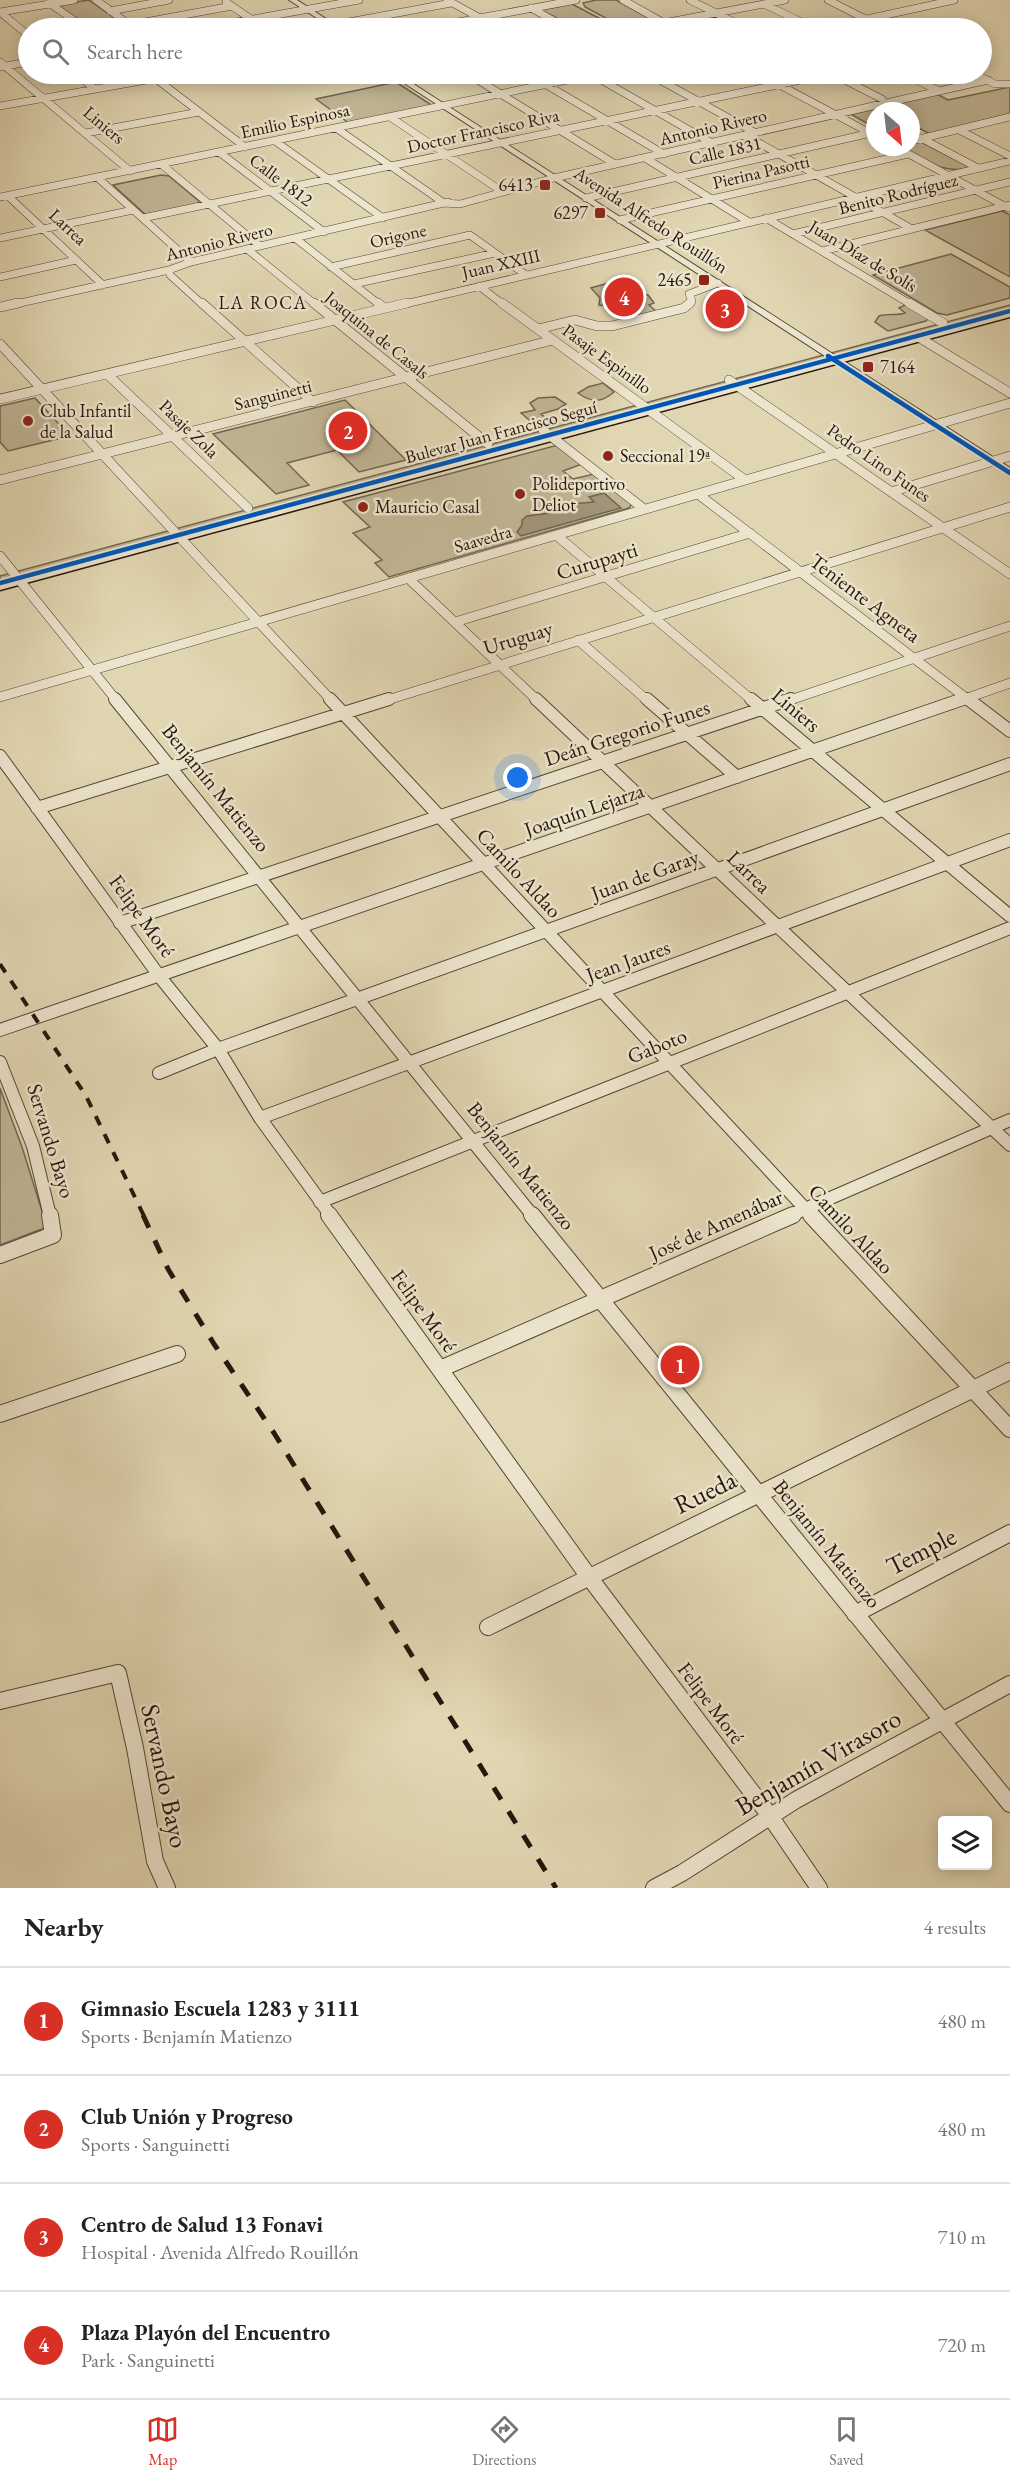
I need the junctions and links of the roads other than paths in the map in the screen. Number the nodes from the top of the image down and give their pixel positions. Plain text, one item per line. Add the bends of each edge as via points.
1 (43, 0) edge
2 (74, 0) edge
3 (96, 0) edge
4 (169, 0) edge
5 (222, 0) edge
6 (292, 0) edge
7 (359, 0) edge
8 (576, 0) edge
9 (622, 0) edge
10 (690, 0) edge
11 (756, 0) edge
12 (785, 0) edge
13 (828, 0) edge
14 (954, 0) edge
15 (282, 1) edge
16 (343, 1) edge
17 (449, 1) edge
18 (50, 4) junction
19 (765, 4) junction
20 (232, 6) junction
21 (531, 8) junction
22 (110, 10) junction
23 (308, 10) junction
24 (0, 12) edge
25 (299, 12) junction
26 (717, 14) junction
27 (490, 16) junction
28 (70, 18) edge
29 (120, 18) edge
30 (175, 18) edge
31 (249, 18) edge
32 (267, 18) edge
33 (311, 18) edge
34 (317, 18) edge
35 (370, 18) edge
36 (480, 18) joint
37 (494, 18) edge
38 (549, 18) edge
39 (656, 18) edge
40 (694, 18) edge
41 (725, 18) edge
42 (794, 18) edge
43 (863, 18) edge
44 (876, 18) edge
45 (18, 26) edge
46 (18, 63) edge
47 (2, 65) edge
48 (18, 78) edge
49 (992, 82) edge
50 (26, 84) edge
51 (89, 84) edge
52 (124, 84) edge
53 (159, 84) edge
54 (414, 84) edge
55 (418, 84) edge
56 (484, 84) edge
57 (546, 84) joint
58 (610, 84) edge
59 (668, 84) edge
60 (779, 84) joint
61 (851, 84) edge
62 (925, 84) edge
63 (970, 84) edge
64 (1010, 84) edge
65 (95, 89) junction
66 (939, 91) junction
67 (499, 93) junction
68 (44, 98) junction
69 (882, 99) dead end
70 (699, 101) junction
71 (454, 104) junction
72 (0, 106) edge
73 (444, 106) junction
74 (655, 110) junction
75 (199, 112) junction
76 (836, 115) junction
77 (390, 117) junction
78 (1010, 117) edge
79 (608, 120) junction
80 (990, 122) junction
81 (336, 128) junction
82 (1010, 128) edge
83 (560, 130) junction
84 (958, 130) junction
85 (866, 131) edge
86 (756, 133) junction
87 (86, 134) junction
88 (746, 135) junction
89 (866, 136) edge
90 (921, 138) joint
91 (275, 141) junction
92 (511, 141) junction
93 (501, 143) junction
94 (712, 143) junction
95 (245, 147) junction
96 (219, 152) junction
97 (664, 154) junction
98 (779, 154) junction
99 (445, 155) junction
100 (899, 156) edge
101 (912, 156) edge
102 (1010, 156) edge
103 (645, 158) junction
104 (1010, 161) edge
105 (613, 163) junction
106 (161, 164) junction
107 (392, 166) junction
108 (978, 168) junction
109 (130, 171) junction
110 (556, 175) junction
111 (816, 175) junction
112 (949, 176) junction
113 (97, 177) junction
114 (676, 177) junction
115 (329, 179) junction
116 (1010, 182) edge
117 (499, 190) junction
118 (976, 190) junction
119 (271, 191) junction
120 (4, 196) edge
121 (596, 196) junction
122 (856, 197) junction
123 (586, 198) junction
124 (711, 199) junction
125 (444, 203) junction
126 (210, 204) junction
127 (1008, 207) edge
128 (133, 210) junction
129 (883, 213) junction
130 (383, 218) junction
131 (630, 218) junction
132 (766, 218) junction
133 (143, 219) junction
134 (620, 220) junction
135 (749, 222) junction
136 (44, 229) junction
137 (912, 229) junction
138 (324, 232) junction
139 (793, 234) junction
140 (0, 238) edge
141 (295, 238) junction
142 (668, 242) junction
143 (657, 244) junction
144 (260, 246) junction
145 (247, 249) junction
146 (822, 251) junction
147 (495, 253) junction
148 (76, 260) junction
149 (190, 262) junction
150 (332, 267) junction
151 (169, 270) junction
152 (526, 275) junction
153 (0, 277) edge
154 (354, 284) junction
155 (718, 284) junction
156 (103, 285) junction
157 (479, 286) junction
158 (1010, 305) edge
159 (0, 307) edge
160 (384, 308) junction
161 (1008, 317) edge
162 (332, 321) junction
163 (943, 323) junction
164 (538, 329) junction
165 (920, 338) junction
166 (553, 340) junction
167 (244, 341) junction
168 (0, 344) edge
169 (836, 356) junction
170 (107, 374) junction
171 (405, 378) junction
172 (735, 383) junction
173 (42, 389) junction
174 (1010, 393) edge
175 (0, 399) edge
176 (313, 402) junction
177 (1010, 403) edge
178 (645, 407) junction
179 (946, 421) junction
180 (934, 425) junction
181 (548, 434) junction
182 (173, 437) junction
183 (488, 444) junction
184 (836, 453) junction
185 (103, 455) junction
186 (1008, 459) edge
187 (991, 461) junction
188 (1010, 473) edge
189 (0, 480) edge
190 (745, 480) junction
191 (891, 492) junction
192 (698, 494) junction
193 (1010, 507) edge
194 (248, 508) junction
195 (644, 509) junction
196 (944, 528) junction
197 (176, 533) junction
198 (750, 533) junction
199 (556, 535) junction
200 (0, 556) edge
201 (800, 571) junction
202 (1010, 574) edge
203 (11, 576) edge
204 (606, 577) junction
205 (408, 578) junction
206 (0, 586) edge
207 (654, 616) junction
208 (258, 622) junction
209 (455, 622) junction
210 (1010, 626) edge
211 (578, 640) junction
212 (914, 658) junction
213 (499, 664) junction
214 (92, 670) junction
215 (1010, 683) edge
216 (0, 697) edge
217 (966, 698) junction
218 (763, 709) junction
219 (343, 713) junction
220 (1010, 731) edge
221 (687, 734) junction
222 (813, 751) junction
223 (0, 756) edge
224 (603, 762) junction
225 (1010, 764) edge
226 (170, 766) junction
227 (736, 777) junction
228 (651, 807) junction
229 (37, 808) junction
230 (885, 809) junction
231 (440, 816) junction
232 (1010, 840) edge
233 (947, 863) junction
234 (484, 865) junction
235 (718, 869) junction
236 (258, 877) junction
237 (1010, 916) edge
238 (120, 923) junction
239 (778, 926) junction
240 (300, 928) junction
241 (1010, 928) edge
242 (547, 932) junction
243 (160, 977) junction
244 (602, 991) junction
245 (849, 992) junction
246 (358, 1000) junction
247 (0, 1030) edge
248 (218, 1049) junction
249 (0, 1062) edge
250 (409, 1063) junction
251 (670, 1064) junction
252 (159, 1073) dead end
253 (260, 1118) junction
254 (1010, 1120) edge
255 (992, 1128) junction
256 (472, 1142) junction
257 (1010, 1145) edge
258 (320, 1202) junction
259 (805, 1209) junction
260 (0, 1255) edge
261 (599, 1299) junction
262 (177, 1354) dead end
263 (440, 1368) junction
264 (1010, 1371) edge
265 (973, 1389) junction
266 (0, 1414) edge
267 (1010, 1429) edge
268 (758, 1495) junction
269 (1010, 1533) edge
270 (589, 1577) junction
271 (855, 1614) junction
272 (488, 1627) dead end
273 (1010, 1684) edge
274 (0, 1701) edge
275 (943, 1721) junction
276 (1010, 1804) edge
277 (770, 1816) junction
278 (167, 1888) edge
279 (654, 1888) edge
280 (819, 1888) edge

1 - 18 street
2 - 18 street
3 - 22 street
4 - 22 street
5 - 20 street
6 - 23 street
7 - 16 street
8 - 21 street
9 - 39 street
10 - 26 street
11 - 19 street
12 - 19 street
13 - 43 street
14 - 44 street
15 - 25 street
16 - 23 street
17 - 35 street
17 - 36 street
18 - 24 street
18 - 28 street
19 - 26 street
19 - 42 street
20 - 30 street
20 - 31 street
21 - 27 street
21 - 38 street
22 - 29 street
23 - 25 street
23 - 34 street
24 - 45 street
25 - 32 street
25 - 33 street
26 - 40 street
26 - 41 street
27 - 36 street
27 - 37 street
46 - 47 street
47 - 48 street, Liniers
49 - 64 street
50 - 68 street, Liniers
51 - 65 street
52 - 65 street
53 - 75 street
54 - 73 street, Avenida Alfredo Rouillón
55 - 71 street, Avenida Alfredo Rouillón
56 - 67 street
57 - 67 street, Emilio Espinosa
57 - 79 street
58 - 74 street
59 - 70 street
60 - 70 street, Doctor Francisco Riva
60 - 76 street
61 - 69 street
62 - 66 street
63 - 66 street, Antonio Rivero
65 - 68 street
66 - 76 street, Antonio Rivero
67 - 71 street, Emilio Espinosa
67 - 83 street
68 - 72 street
68 - 87 street, Liniers
70 - 74 street, Doctor Francisco Riva
70 - 86 street
71 - 73 street, Emilio Espinosa
71 - 92 street, Avenida Alfredo Rouillón
73 - 77 street, Emilio Espinosa
73 - 93 street, Avenida Alfredo Rouillón
74 - 79 street, Doctor Francisco Riva
74 - 94 street
75 - 87 street
75 - 95 street
76 - 85 street
76 - 86 street, Antonio Rivero
77 - 81 street, Emilio Espinosa
77 - 99 street
78 - 80 street
79 - 83 street, Doctor Francisco Riva
79 - 97 street
80 - 82 street
80 - 84 street
81 - 91 street, Emilio Espinosa
81 - 107 street
83 - 92 street, Doctor Francisco Riva
83 - 105 street
84 - 90 street
84 - 102 street
86 - 88 street, Antonio Rivero
87 - 109 street, Liniers
88 - 94 street, Antonio Rivero
88 - 98 street
89 - 98 street, Calle 1831
90 - 108 street
91 - 95 street, Emilio Espinosa
91 - 115 street
92 - 93 street, Doctor Francisco Riva
92 - 110 street, Avenida Alfredo Rouillón
93 - 99 street, Doctor Francisco Riva
93 - 110 street, Avenida Alfredo Rouillón
94 - 97 street, Antonio Rivero
95 - 96 street, Emilio Espinosa
96 - 106 street, Emilio Espinosa
96 - 119 street, Calle 1812
97 - 103 street, Antonio Rivero
98 - 111 street
98 - 114 street, Calle 1831
99 - 107 street, Doctor Francisco Riva
99 - 117 street
100 - 111 street, Pierina Pasotti
101 - 112 street
103 - 105 street, Antonio Rivero
103 - 114 street
104 - 108 street, Juan XXIII
105 - 110 street, Antonio Rivero
106 - 109 street, Emilio Espinosa
106 - 126 street
107 - 115 street, Doctor Francisco Riva
107 - 125 street
108 - 112 street, Juan XXIII
109 - 113 street, Emilio Espinosa
110 - 117 street, Antonio Rivero
110 - 121 street, Avenida Alfredo Rouillón
110 - 123 street, Avenida Alfredo Rouillón
111 - 122 street
111 - 124 street, Pierina Pasotti
112 - 118 street
112 - 122 street, Juan XXIII
113 - 120 street, Emilio Espinosa
113 - 128 street
114 - 121 street, Calle 1831
114 - 124 street
115 - 119 street, Doctor Francisco Riva
115 - 130 street
116 - 118 street, Benito Rodríguez
117 - 125 street, Antonio Rivero via 460,204
118 - 127 street
118 - 129 street, Benito Rodríguez
119 - 126 street, Doctor Francisco Riva
119 - 138 street, Calle 1812
120 - 136 street, Larrea
121 - 123 street, Calle 1831
121 - 131 street, Avenida Alfredo Rouillón
122 - 129 street
122 - 132 street, Juan XXIII
123 - 134 street, Avenida Alfredo Rouillón
124 - 131 street, Pierina Pasotti
124 - 135 street
125 - 130 street, Antonio Rivero
126 - 133 street, Doctor Francisco Riva
126 - 144 street
127 - 137 street
128 - 133 street
128 - 136 street
129 - 137 street
129 - 139 street, Benito Rodríguez
130 - 138 street, Antonio Rivero
131 - 134 street, Pierina Pasotti
131 - 142 street, Avenida Alfredo Rouillón
132 - 135 street, Juan XXIII
132 - 139 street, Juan Díaz de Solís
133 - 149 street
134 - 143 street, Avenida Alfredo Rouillón
135 - 142 street, Juan XXIII
136 - 140 street
136 - 148 street, Larrea
137 - 146 street
138 - 141 street, Antonio Rivero
139 - 146 street, Juan Díaz de Solís
141 - 144 street, Antonio Rivero
141 - 150 street, Calle 1812
142 - 143 street, Juan XXIII
142 - 169 street, Avenida Alfredo Rouillón
143 - 152 street, Juan XXIII
143 - 155 street, Avenida Alfredo Rouillón
144 - 145 street, Antonio Rivero
145 - 149 street, Antonio Rivero
145 - 162 street, Joaquina de Casals
146 - 163 street, Juan Díaz de Solís
147 - 150 street, Origone via 470,235
147 - 152 street
147 - 154 street
148 - 153 street
148 - 156 street, Larrea
149 - 151 street, Antonio Rivero
150 - 154 street, Calle 1812
151 - 156 street, Antonio Rivero
151 - 167 street
152 - 157 street, Juan XXIII
154 - 160 street, Calle 1812
155 - 164 street via 689,294 692,302 684,308 612,326 575,320
155 - 169 street, Avenida Alfredo Rouillón
156 - 159 street, Antonio Rivero
157 - 160 street, Juan XXIII
157 - 164 street, Pasaje Espinillo
158 - 163 main road, Bulevar Juan Francisco Seguí
160 - 162 street, Juan XXIII
161 - 165 main road, Bulevar Juan Francisco Seguí
162 - 167 street, Juan XXIII
162 - 171 street, Joaquina de Casals
163 - 169 main road, Bulevar Juan Francisco Seguí
164 - 166 street, Pasaje Espinillo
165 - 169 main road, Bulevar Juan Francisco Seguí
165 - 174 street
166 - 171 street, Sanguinetti
166 - 178 street, Pasaje Espinillo
167 - 170 street, Juan XXIII
167 - 176 street
168 - 173 street, Camilo Aldao
169 - 172 main road, Bulevar Juan Francisco Seguí
169 - 179 street, Avenida Alfredo Rouillón
169 - 180 street, Avenida Alfredo Rouillón
170 - 173 street, Juan XXIII
170 - 182 street, Pasaje Zola
171 - 176 street, Sanguinetti
171 - 183 street, Joaquina de Casals
172 - 178 main road, Bulevar Juan Francisco Seguí
172 - 184 street, Pedro Lino Funes
173 - 175 street, Juan XXIII
173 - 185 street, Camilo Aldao
176 - 182 street, Sanguinetti
177 - 179 street, Saavedra
178 - 181 main road, Bulevar Juan Francisco Seguí
178 - 190 street, Pasaje Espinillo
179 - 180 street, Saavedra
179 - 186 street, Avenida Alfredo Rouillón
180 - 184 street, Saavedra
180 - 187 street, Avenida Alfredo Rouillón
181 - 183 main road, Bulevar Juan Francisco Seguí
181 - 195 street
181 - 197 main road, Bulevar Juan Francisco Seguí
182 - 185 street, Sanguinetti
182 - 194 street, Pasaje Zola
183 - 194 main road, Bulevar Juan Francisco Seguí
184 - 190 street, Saavedra
184 - 191 street, Pedro Lino Funes
185 - 189 street, Sanguinetti
185 - 197 street, Camilo Aldao
186 - 187 street
187 - 188 street, Avenida Alfredo Rouillón
187 - 191 street
190 - 192 street, Saavedra
191 - 196 street, Pedro Lino Funes
192 - 195 street, Saavedra
192 - 198 street, Teniente Agneta
193 - 196 street, Uruguay
194 - 197 main road, Bulevar Juan Francisco Seguí
195 - 199 street, Saavedra
196 - 201 street, Uruguay
196 - 202 street, Pedro Lino Funes
197 - 203 main road, Bulevar Juan Francisco Seguí
197 - 208 street, Camilo Aldao
198 - 201 street, Teniente Agneta
198 - 204 street, Curupayti
199 - 204 street, Liniers
199 - 205 street, Saavedra
200 - 203 street, Benjamín Matienzo
201 - 207 street, Uruguay
201 - 212 street, Teniente Agneta
203 - 206 main road, Bulevar Juan Francisco Seguí
203 - 214 street, Benjamín Matienzo
204 - 207 street, Liniers
204 - 209 street, Curupayti
205 - 208 street, Saavedra
205 - 209 street, Larrea
207 - 211 street, Uruguay
207 - 218 street, Liniers
208 - 214 street, Saavedra
208 - 219 street, Camilo Aldao
209 - 213 street, Larrea
210 - 212 street, Deán Gregorio Funes
211 - 213 street, Uruguay
211 - 221 street
212 - 217 street, Teniente Agneta
212 - 218 street, Deán Gregorio Funes
213 - 219 street, Uruguay
213 - 224 street, Larrea
214 - 216 street, Saavedra
214 - 226 street, Benjamín Matienzo
215 - 217 street, Joaquín Lejarza
217 - 220 street, Teniente Agneta
217 - 222 street, Joaquín Lejarza
218 - 221 street, Deán Gregorio Funes
218 - 222 street, Liniers
219 - 226 street, Uruguay
219 - 231 street, Camilo Aldao
221 - 224 street, Deán Gregorio Funes
221 - 227 street
222 - 227 street, Joaquín Lejarza
222 - 230 street, Liniers
223 - 229 street, Felipe Moré
224 - 228 street, Larrea
224 - 231 street, Deán Gregorio Funes
225 - 230 street, Juan de Garay
226 - 229 street, Uruguay
226 - 236 street, Benjamín Matienzo
227 - 228 street, Joaquín Lejarza
228 - 234 street, Joaquín Lejarza
228 - 235 street, Larrea
229 - 238 street, Felipe Moré
230 - 233 street, Liniers
230 - 235 street, Juan de Garay
231 - 234 street, Camilo Aldao
231 - 236 street, Deán Gregorio Funes
232 - 233 street, Jean Jaures
233 - 237 street, Liniers
233 - 239 street, Jean Jaures
234 - 240 street, Joaquín Lejarza
234 - 242 street, Camilo Aldao
235 - 239 street, Larrea
235 - 242 street, Juan de Garay
236 - 238 street, Deán Gregorio Funes
236 - 240 street, Benjamín Matienzo
238 - 243 street, Felipe Moré
239 - 244 street, Jean Jaures
239 - 245 street, Larrea
240 - 243 street, Joaquín Lejarza
240 - 246 street, Benjamín Matienzo
241 - 245 street, Gaboto
242 - 244 street, Camilo Aldao
242 - 246 street, Juan de Garay
243 - 247 street, Joaquín Lejarza
243 - 248 street, Felipe Moré
244 - 250 street, Jean Jaures
244 - 251 street, Camilo Aldao
245 - 251 street, Gaboto
245 - 255 street, Larrea
246 - 248 street, Juan de Garay
246 - 250 street, Benjamín Matienzo
248 - 252 street, Juan de Garay
248 - 253 street, Felipe Moré
249 - 260 street, Servando Bayo via 32,1147 53,1235
250 - 253 street, Jean Jaures
250 - 256 street, Benjamín Matienzo
251 - 256 street, Gaboto
251 - 259 street, Camilo Aldao
253 - 258 street, Felipe Moré
254 - 255 street, José de Amenábar
255 - 257 street, Larrea
255 - 259 street, José de Amenábar
256 - 258 street, Gaboto
256 - 261 street, Benjamín Matienzo
258 - 263 street, Felipe Moré
259 - 261 street, José de Amenábar
259 - 265 street, Camilo Aldao
261 - 263 street, José de Amenábar
261 - 268 street, Benjamín Matienzo
262 - 266 street
263 - 270 street, Felipe Moré
264 - 265 street, Rueda
265 - 267 street, Camilo Aldao
265 - 268 street, Rueda
268 - 270 street, Rueda
268 - 271 street, Benjamín Matienzo
269 - 271 street, Temple
270 - 272 street, Rueda
270 - 277 street, Felipe Moré
271 - 275 street, Benjamín Matienzo
273 - 275 street, Benjamín Virasoro
274 - 278 street, Servando Bayo via 118,1673 155,1862
275 - 276 street, Benjamín Matienzo
275 - 277 street, Benjamín Virasoro
277 - 279 street, Benjamín Virasoro
277 - 280 street, Felipe Moré

